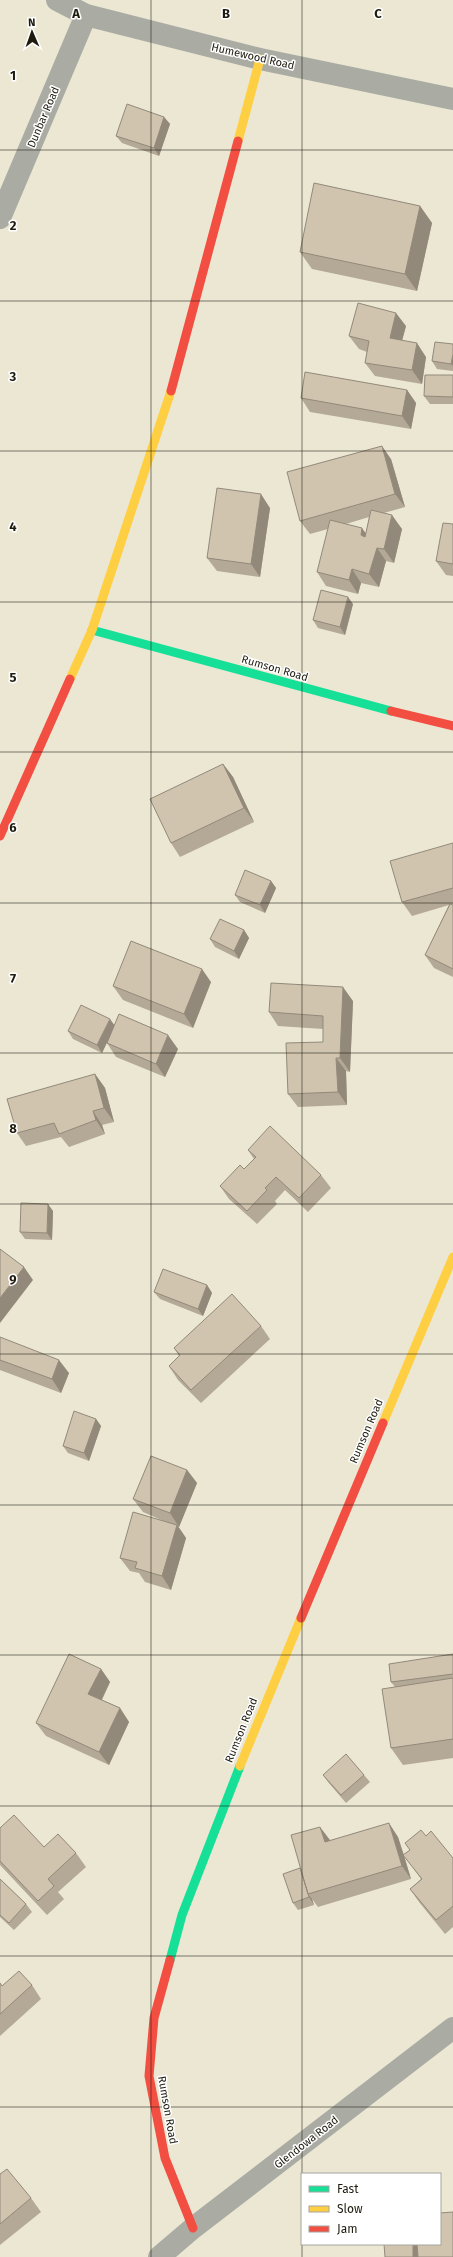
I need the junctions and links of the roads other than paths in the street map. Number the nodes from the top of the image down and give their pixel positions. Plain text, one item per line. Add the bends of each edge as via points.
1 (57, 0) edge
2 (86, 15) junction
3 (260, 59) junction
4 (453, 99) edge
5 (0, 218) edge
6 (92, 630) junction
7 (453, 726) edge
8 (0, 836) edge
9 (453, 1257) edge
10 (453, 2028) edge
11 (193, 2228) junction
12 (159, 2257) edge

1 - 2 street, Humewood Road
2 - 3 street, Humewood Road
2 - 5 street, Dunbar Road
3 - 4 street, Humewood Road
3 - 6 street via 174,382
6 - 7 street, Rumson Road via 332,696
6 - 8 street
9 - 11 street, Rumson Road via 257,1723 182,1915 154,2018 149,2076 165,2158
10 - 11 street, Glendowa Road
11 - 12 street, Glendowa Road

